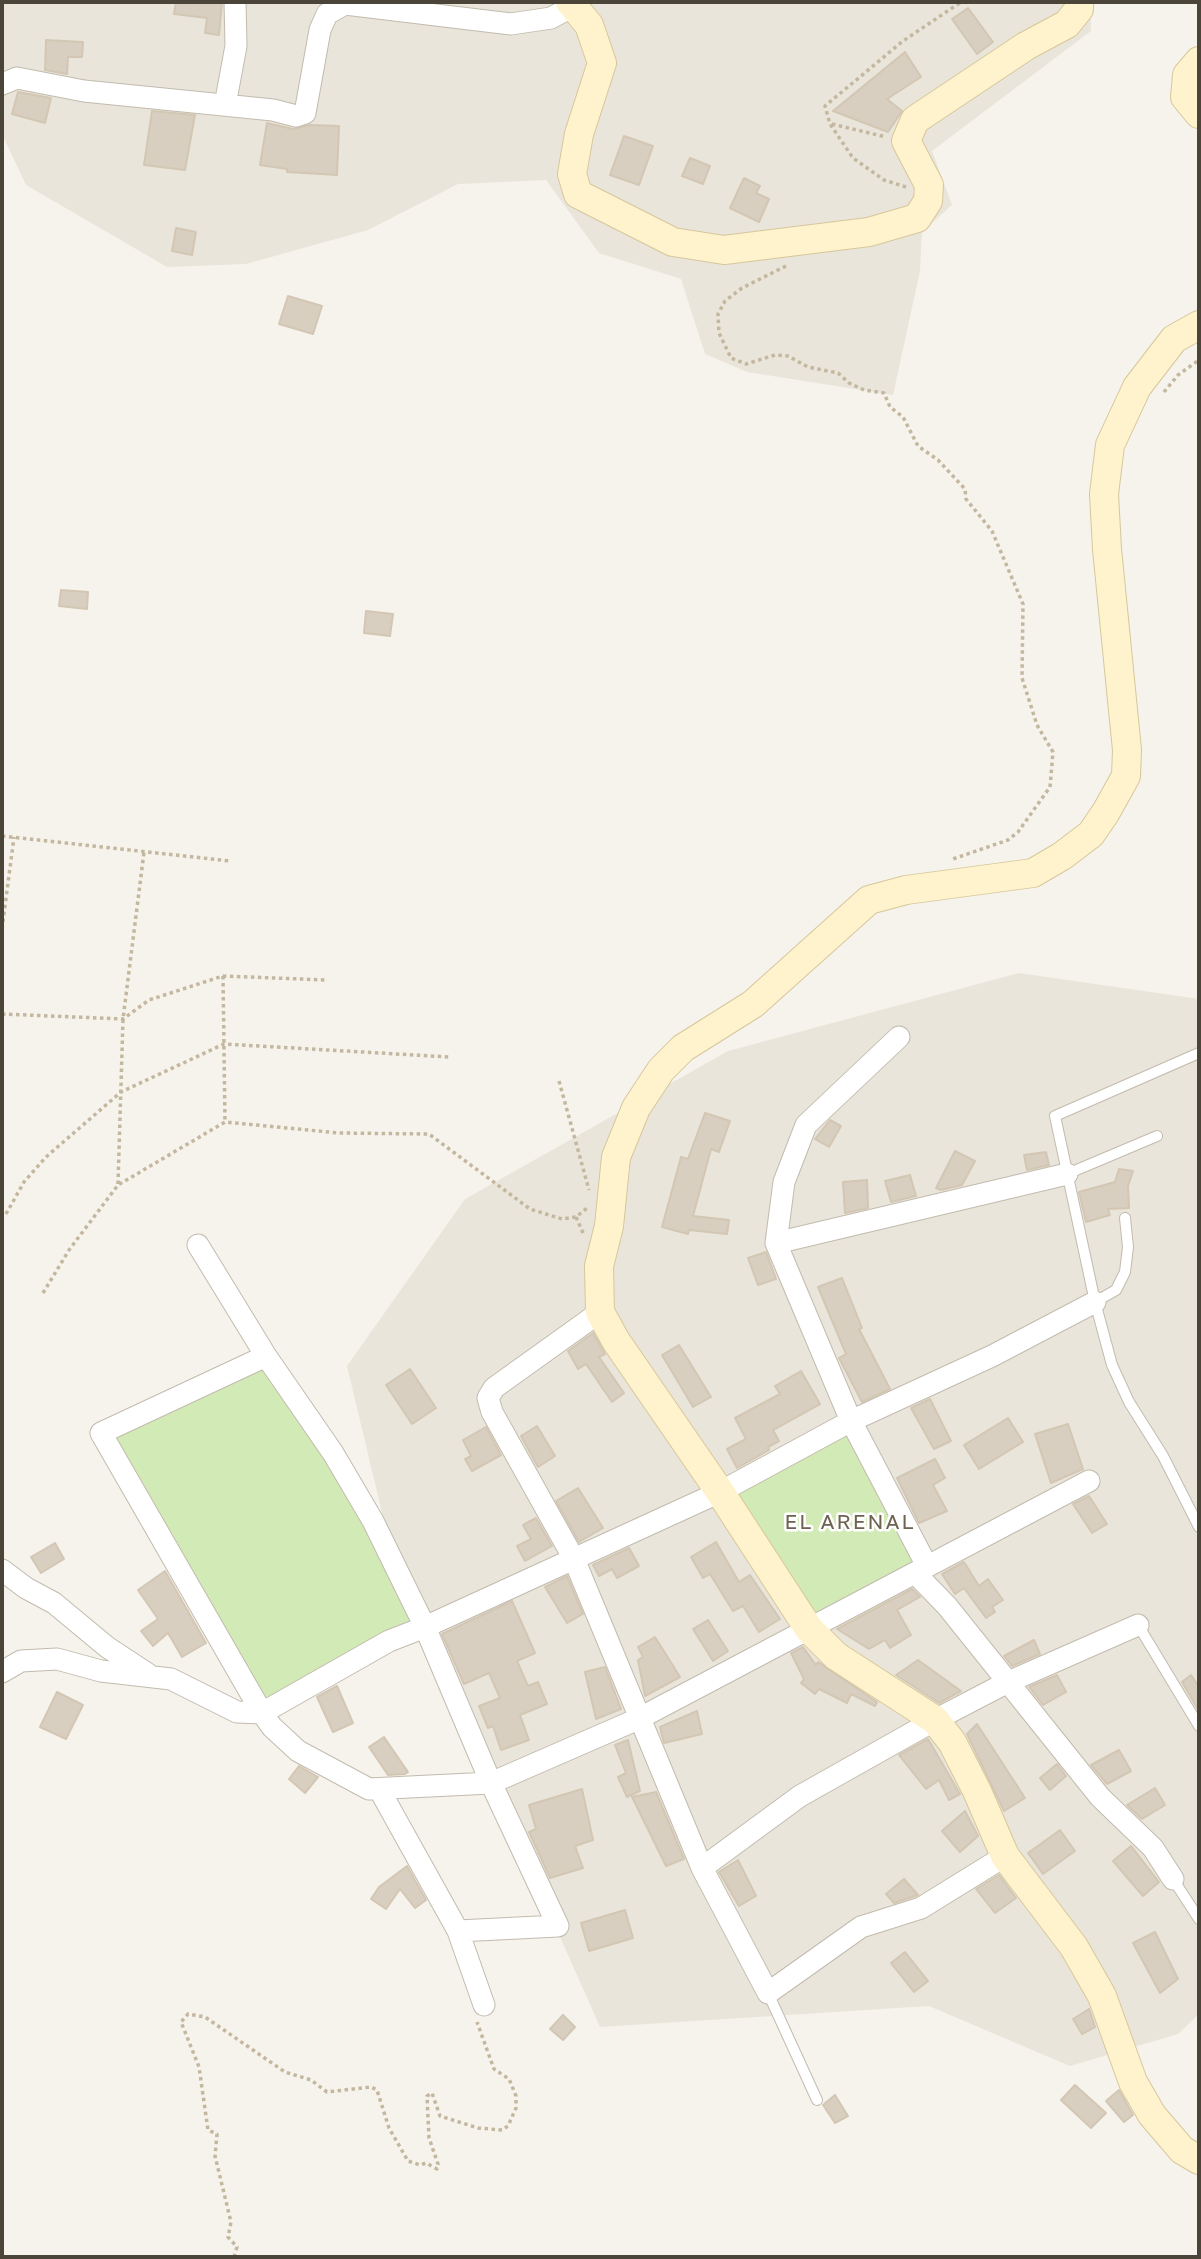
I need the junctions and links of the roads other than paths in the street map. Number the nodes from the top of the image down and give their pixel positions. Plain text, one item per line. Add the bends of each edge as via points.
1 (235, 2) edge
2 (1079, 2) edge
3 (378, 4) edge
4 (572, 4) edge
5 (1199, 61) edge
6 (2, 84) edge
7 (225, 105) junction
8 (1199, 114) edge
9 (1199, 325) edge
10 (899, 1037) dead end
11 (1199, 1052) edge
12 (1157, 1136) dead end
13 (1067, 1174) junction
14 (1125, 1218) dead end
15 (775, 1243) junction
16 (198, 1245) dead end
17 (1095, 1303) junction
18 (600, 1312) junction
19 (266, 1356) junction
20 (851, 1421) junction
21 (1089, 1481) dead end
22 (720, 1492) junction
23 (1199, 1527) edge
24 (574, 1559) junction
25 (921, 1569) junction
26 (2, 1570) edge
27 (1138, 1625) joint
28 (425, 1627) junction
29 (809, 1629) junction
30 (2, 1672) edge
31 (153, 1677) junction
32 (1006, 1683) junction
33 (262, 1713) junction
34 (638, 1719) junction
35 (935, 1720) junction
36 (1199, 1726) edge
37 (491, 1783) junction
38 (379, 1788) junction
39 (1004, 1856) junction
40 (702, 1868) junction
41 (1173, 1879) joint
42 (1199, 1919) edge
43 (458, 1931) junction
44 (768, 1993) junction
45 (484, 2005) road end
46 (817, 2100) dead end
47 (1199, 2160) edge

1 - 7 street via 236,46
2 - 4 street via 1067,24 915,120 906,141 929,185 928,201 917,218 869,232 724,250 673,242 578,194 572,174 579,134 602,63 589,25
3 - 4 street via 511,24 551,18
3 - 7 street via 345,4 327,14 305,113 296,116
5 - 8 street via 1187,75 1185,97
6 - 7 street via 17,78 83,91
9 - 18 street via 1174,339 1137,387 1110,445 1104,494 1107,549 1127,750 1126,776 1106,812 1091,834 1034,873 906,890 869,900 753,1004 675,1055 636,1108 617,1157 609,1226 598,1266
10 - 15 street via 806,1125 783,1182
11 - 13 lane via 1055,1116
12 - 13 lane
13 - 15 street
13 - 17 lane
14 - 17 lane via 1125,1272 1116,1290
15 - 20 street
16 - 19 street
17 - 20 street
17 - 23 lane via 1112,1365 1129,1402
18 - 22 street
18 - 24 street via 494,1388 488,1398
19 - 28 street via 360,1498
19 - 33 street via 101,1433
20 - 22 street
20 - 25 street
21 - 25 street
22 - 24 street
22 - 29 street
24 - 28 street
24 - 34 street
25 - 29 street
25 - 32 street
26 - 31 street
27 - 32 street
27 - 36 lane
28 - 33 street via 389,1641
28 - 37 street
29 - 34 street
29 - 35 street via 836,1656
30 - 31 street via 21,1661 57,1660
31 - 33 street via 171,1679 237,1712
32 - 35 street
32 - 41 street via 1100,1797 1153,1848
33 - 38 street via 298,1751 369,1789
34 - 37 street
34 - 40 street
35 - 39 street via 977,1791
35 - 40 street via 800,1796
37 - 38 street
37 - 43 street via 558,1926
38 - 43 street
39 - 44 street via 921,1908 861,1927
39 - 47 street via 1073,1947 1102,1996 1133,2082 1152,2115 1182,2150
40 - 44 street
41 - 42 lane
43 - 45 street
44 - 46 lane

